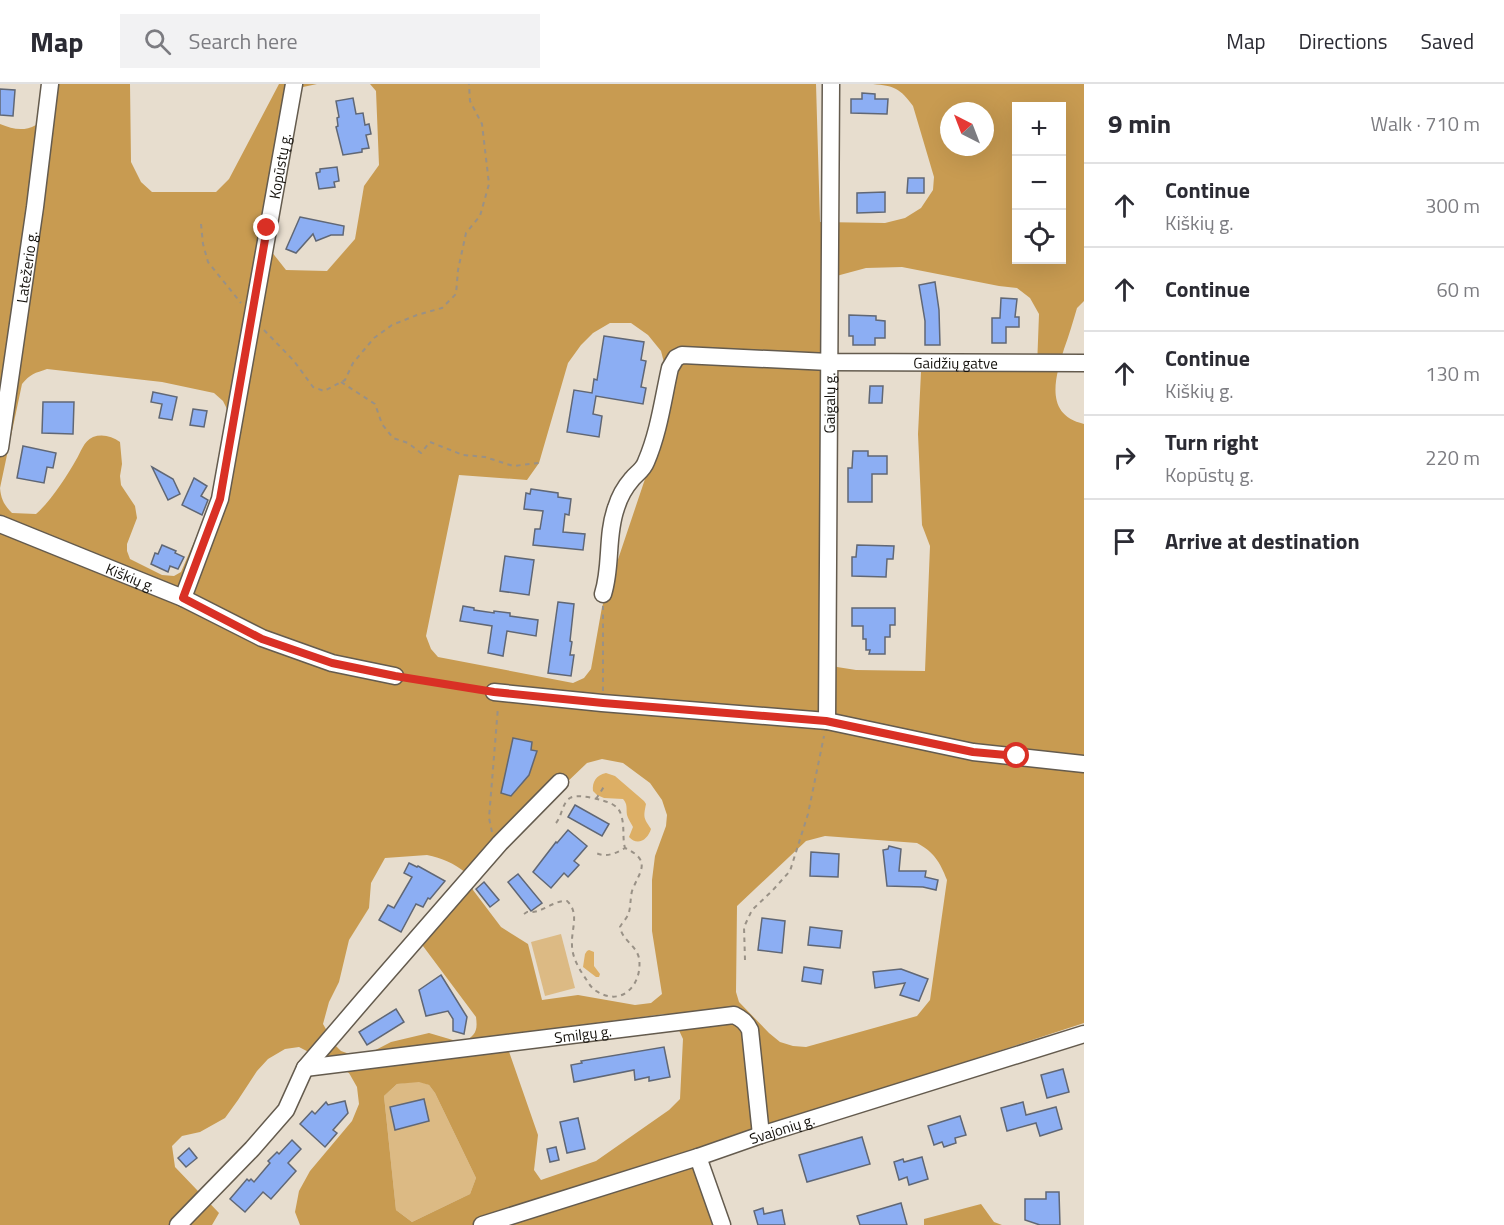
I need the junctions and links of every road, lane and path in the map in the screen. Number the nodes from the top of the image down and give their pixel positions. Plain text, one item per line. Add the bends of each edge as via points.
1 (50, 84) edge
2 (294, 84) edge
3 (469, 84) edge
4 (831, 84) edge
5 (201, 224) dead end
6 (252, 317) junction
7 (829, 362) junction
8 (1084, 363) edge
9 (341, 382) junction
10 (0, 448) edge
11 (540, 463) dead end
12 (0, 524) edge
13 (603, 594) joint
14 (183, 598) junction
15 (395, 676) joint
16 (497, 692) junction
17 (603, 703) junction
18 (826, 721) junction
19 (1084, 764) edge
20 (560, 782) dead end
21 (605, 785) dead end
22 (597, 798) junction
23 (556, 823) dead end
24 (500, 843) junction
25 (626, 848) junction
26 (594, 852) dead end
27 (524, 914) dead end
28 (745, 960) dead end
29 (1084, 1035) edge
30 (305, 1068) junction
31 (761, 1135) junction
32 (698, 1157) junction
33 (178, 1225) edge
34 (482, 1225) edge
35 (722, 1225) edge

1 - 10 street, Latežerio g.
2 - 6 street, Kopūstų g.
3 - 9 path via 471,101 482,124 489,184 480,216 466,233 456,294 441,308 392,325 374,338
4 - 7 street, Gaigalų g.
5 - 6 path via 208,262
6 - 9 path via 313,387 324,391
6 - 14 street, Kopūstų g. via 220,499
7 - 8 street, Gaidžių gatve
7 - 13 street, Gaidžių gatve via 682,355 676,358 645,464 616,506
7 - 18 street, Gaigalų g.
9 - 11 path via 375,404 382,424 393,438 421,453 430,442 463,455 513,466
12 - 14 street, Kiškių g.
13 - 17 path
14 - 15 street, Kiškių g. via 262,639 332,663
15 - 16 path
16 - 17 street
16 - 24 path via 489,818 492,833
17 - 18 street
18 - 19 street via 973,752
18 - 28 path via 808,814 790,871 752,910 744,927
20 - 24 street
21 - 22 path
22 - 23 path via 573,796 566,801
22 - 25 path via 619,810
24 - 30 street
25 - 26 path via 612,855
25 - 27 path via 638,857 643,868 631,895 629,913 620,927 639,957 636,982 626,993 605,995 592,988 578,967 572,946 571,904 561,901
29 - 31 street, Svajonių g.
30 - 31 street, Smilgų g. via 734,1015 750,1030
30 - 33 street via 286,1110
31 - 32 street, Svajonių g.
32 - 34 street, Svajonių g.
32 - 35 street

